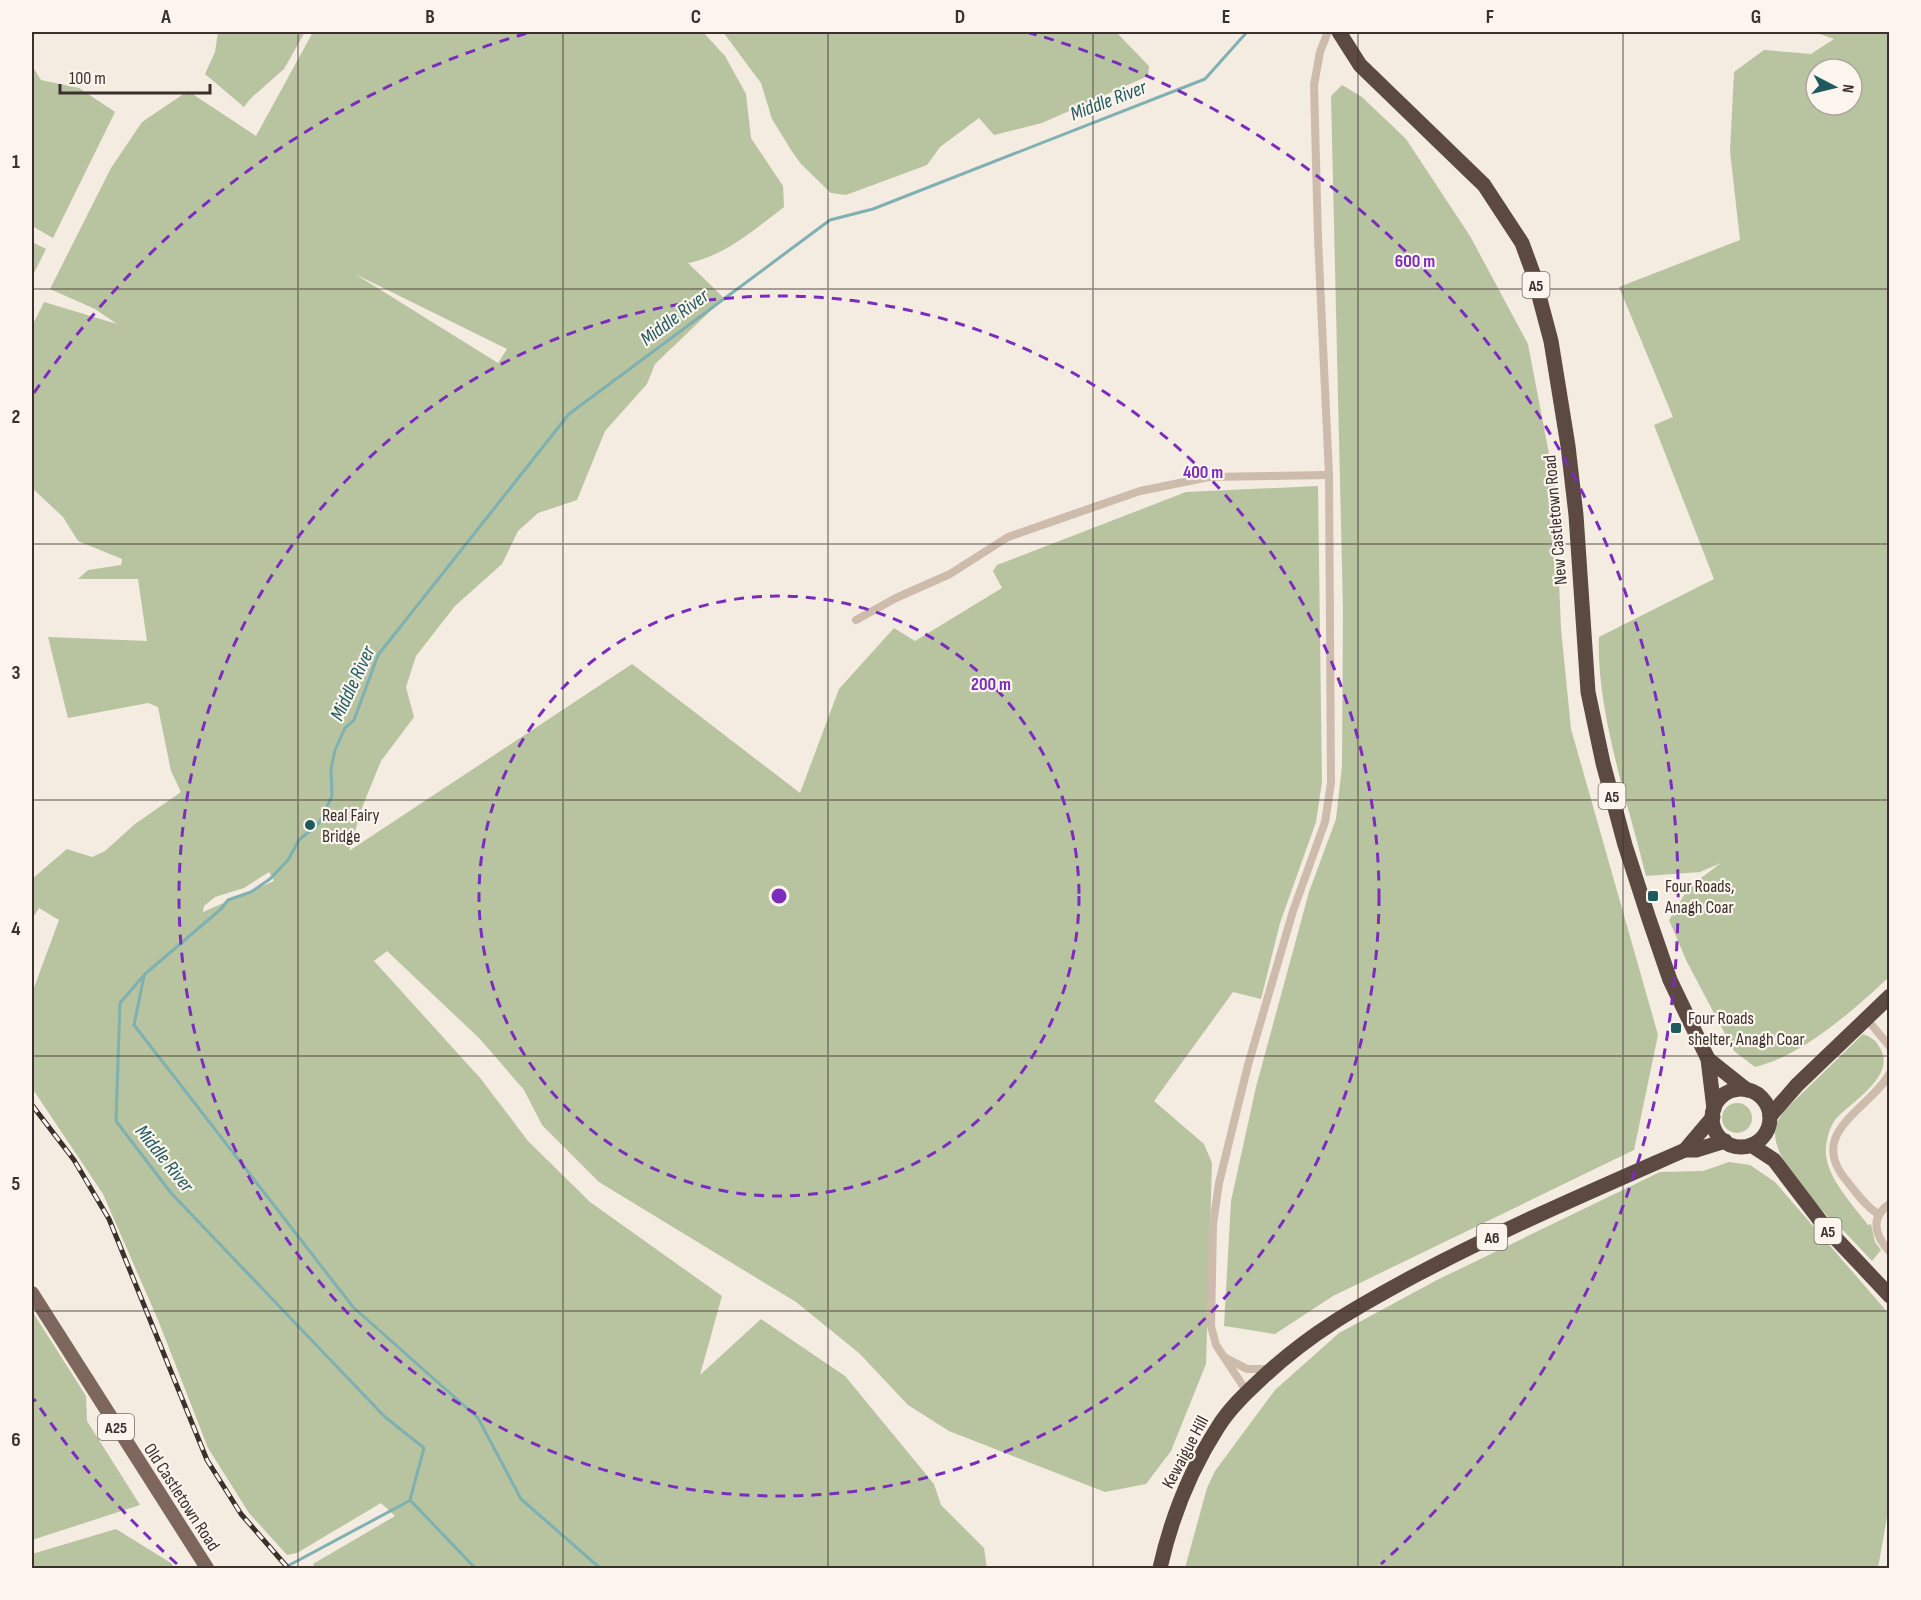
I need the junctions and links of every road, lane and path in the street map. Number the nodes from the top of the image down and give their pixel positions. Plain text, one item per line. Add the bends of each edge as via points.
1 (1333, 33) edge
2 (1329, 475) junction
3 (856, 620) dead end
4 (1890, 996) edge
5 (1866, 1018) junction
6 (1890, 1047) edge
7 (1708, 1059) junction
8 (1890, 1073) edge
9 (1797, 1084) junction
10 (1887, 1087) edge
11 (1753, 1092) junction
12 (1713, 1113) junction
13 (1769, 1123) junction
14 (1725, 1142) junction
15 (1750, 1145) junction
16 (1685, 1150) junction
17 (1774, 1160) junction
18 (1890, 1204) edge
19 (1878, 1214) junction
20 (1890, 1252) edge
21 (32, 1293) edge
22 (1890, 1296) edge
23 (1221, 1356) junction
24 (1272, 1369) junction
25 (1247, 1392) junction
26 (205, 1565) edge
27 (1160, 1569) edge

1 - 2 street via 1320,52 1314,85
1 - 7 highway, New Castletown Road / A5 via 1360,65 1484,185 1522,243 1551,341 1568,446 1588,693 1603,763 1663,960
2 - 3 street via 1209,477 1140,491 1008,537 950,574
2 - 23 street via 1331,783 1325,822 1286,933 1219,1183 1212,1224 1211,1326
4 - 5 highway
5 - 6 street
5 - 9 highway
7 - 11 highway, A5
7 - 12 highway, A5
8 - 10 street
9 - 11 highway
9 - 13 highway
10 - 19 street via 1843,1123 1836,1133 1833,1153 1841,1174
11 - 12 highway via 1740,1089 1725,1095
11 - 13 highway via 1766,1102
12 - 14 highway via 1715,1130
12 - 16 highway, A6
13 - 15 highway via 1760,1139
13 - 17 highway, A5
14 - 15 highway
14 - 16 highway, A6
15 - 17 highway, A5
16 - 24 highway, A6 via 1524,1220 1392,1288 1306,1339
17 - 22 highway, A5 via 1825,1227
18 - 19 street
19 - 20 street via 1876,1229
21 - 26 main road, Old Castletown Road / A25
23 - 24 street via 1247,1369
23 - 25 street
24 - 25 highway, Kewaigue Hill / A6
25 - 27 highway, Kewaigue Hill / A6 via 1219,1425 1194,1470 1166,1542

